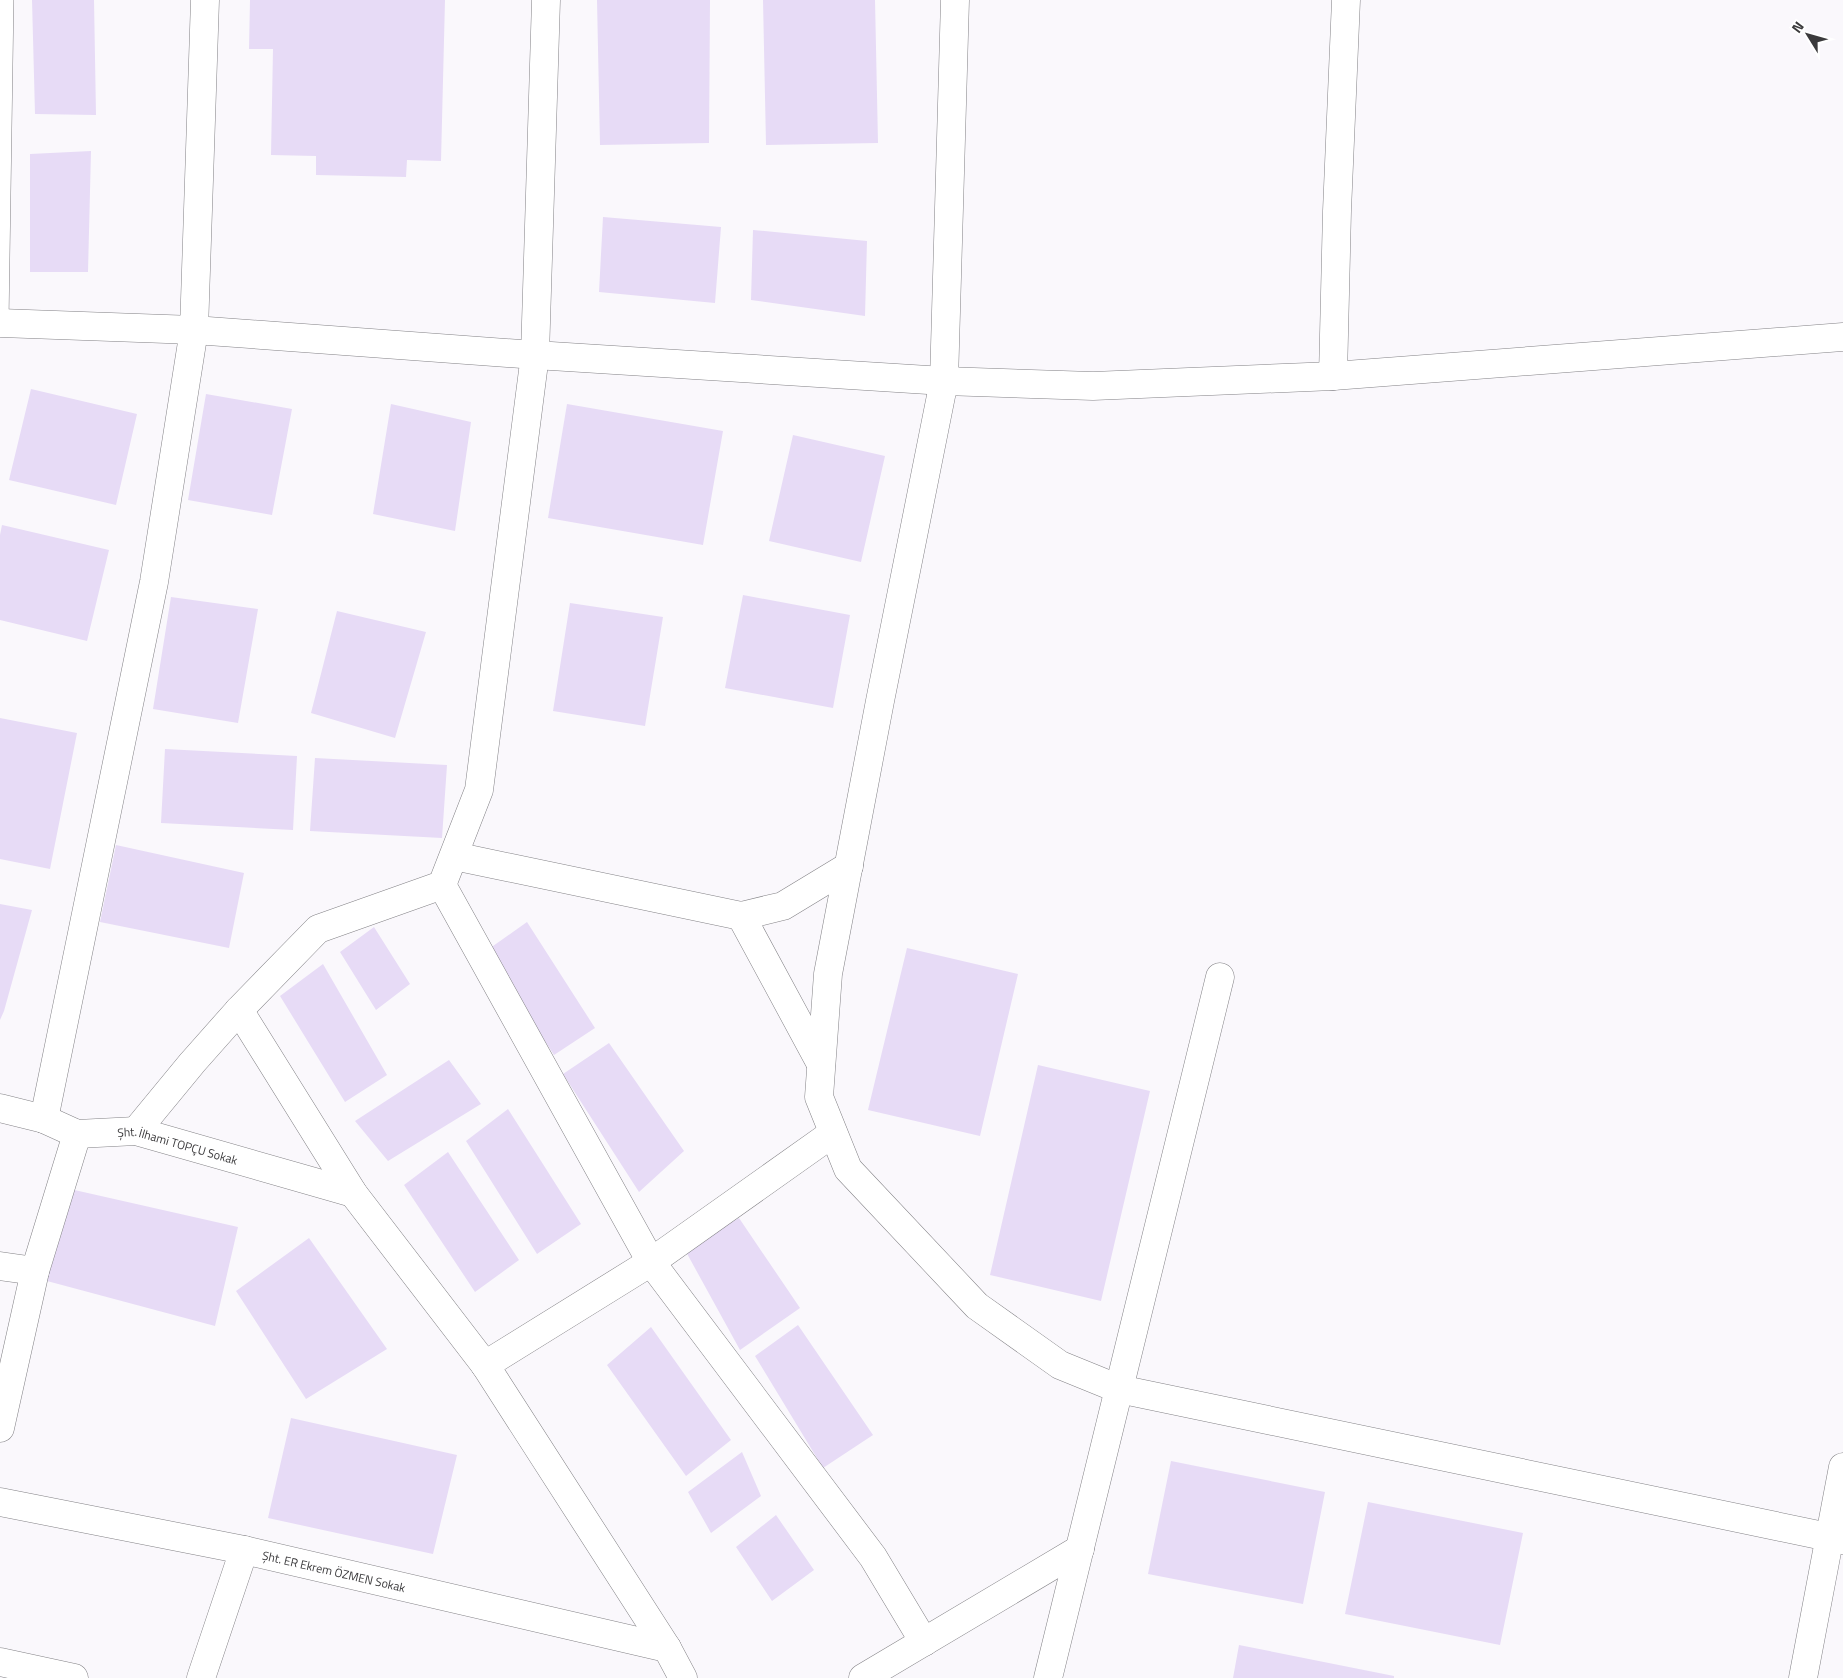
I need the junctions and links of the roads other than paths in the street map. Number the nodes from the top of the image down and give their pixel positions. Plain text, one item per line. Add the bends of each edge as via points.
1 (6, 0) edge
2 (205, 0) edge
3 (546, 0) edge
4 (955, 0) edge
5 (1346, 0) edge
6 (0, 322) edge
7 (194, 330) junction
8 (1843, 337) edge
9 (535, 355) junction
10 (1332, 376) junction
11 (944, 381) junction
12 (454, 856) junction
13 (848, 866) junction
14 (442, 885) junction
15 (741, 916) junction
16 (1220, 977) dead end
17 (239, 1010) junction
18 (822, 1064) junction
19 (0, 1108) edge
20 (44, 1119) junction
21 (136, 1131) junction
22 (833, 1133) junction
23 (77, 1134) junction
24 (353, 1193) junction
25 (651, 1262) junction
26 (0, 1266) edge
27 (35, 1271) junction
28 (485, 1364) junction
29 (1119, 1389) junction
30 (0, 1428) edge
31 (1843, 1466) edge
32 (0, 1502) edge
33 (1836, 1538) edge
34 (244, 1550) junction
35 (1080, 1550) junction
36 (924, 1642) junction
37 (667, 1648) junction
38 (0, 1662) edge
39 (74, 1678) edge
40 (201, 1678) edge
41 (683, 1678) edge
42 (863, 1678) edge
43 (1048, 1678) edge
44 (1803, 1678) edge

1 - 6 lane
2 - 7 street
3 - 9 street
4 - 11 street
5 - 10 street
6 - 7 street
7 - 9 street
7 - 20 street via 154,582
8 - 10 street
9 - 11 street
9 - 12 street via 479,790
10 - 11 street via 1093,386
11 - 13 street
12 - 14 street
12 - 15 street
13 - 15 street via 783,906
13 - 18 street via 828,974
14 - 17 street via 318,929
14 - 25 street
15 - 18 street
16 - 29 street
17 - 21 street
17 - 24 street
18 - 22 street via 819,1097
19 - 20 street, Şht. İlhami TOPÇU Sokak
20 - 23 street, Şht. İlhami TOPÇU Sokak
21 - 23 street, Şht. İlhami TOPÇU Sokak
21 - 24 street, Şht. İlhami TOPÇU Sokak
22 - 25 street
22 - 29 street via 848,1169 977,1306 1060,1365
23 - 27 street
24 - 28 street
25 - 28 street
25 - 36 street via 873,1557
26 - 27 street
27 - 30 street
28 - 37 street
29 - 33 street
29 - 35 street
31 - 33 street
32 - 34 street, Şht. ER Ekrem ÖZMEN Sokak
33 - 44 street
34 - 37 street, Şht. ER Ekrem ÖZMEN Sokak
34 - 40 street
35 - 36 street
35 - 43 street
36 - 42 street
37 - 41 street
38 - 39 street

